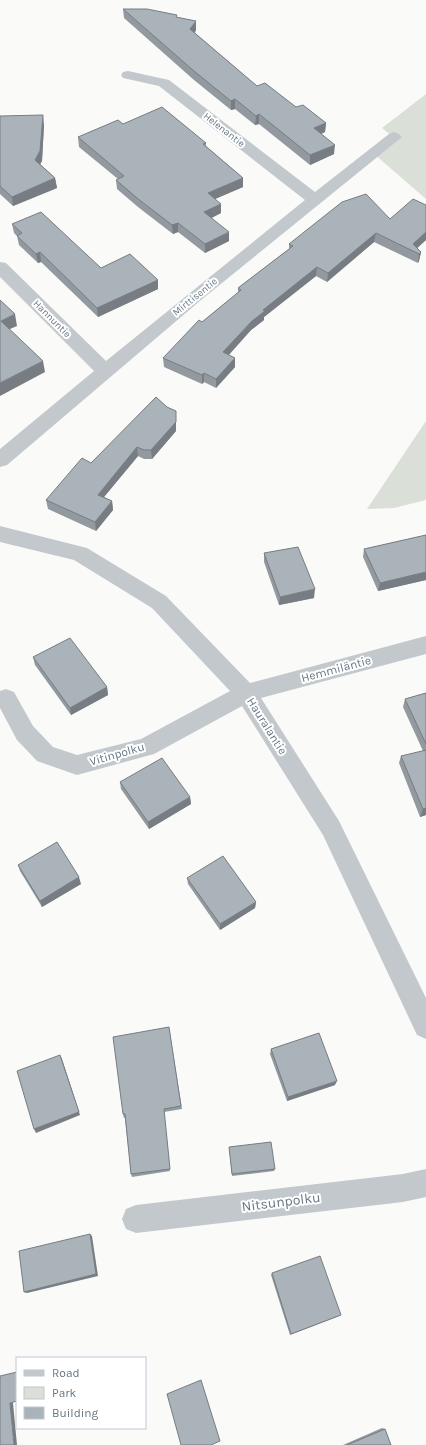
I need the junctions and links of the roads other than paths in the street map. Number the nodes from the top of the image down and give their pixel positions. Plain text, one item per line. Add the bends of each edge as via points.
1 (128, 75) dead end
2 (394, 137) dead end
3 (314, 199) junction
4 (0, 267) edge
5 (104, 371) junction
6 (0, 460) edge
7 (0, 534) edge
8 (426, 645) edge
9 (246, 693) junction
10 (6, 698) dead end
11 (426, 1026) edge
12 (426, 1183) edge
13 (136, 1219) dead end

1 - 3 street, Helenantie via 164,83
2 - 3 street, Mirttisentie
3 - 5 street, Mirttisentie
4 - 5 street, Hannuntie
5 - 6 street, Mirttisentie
7 - 9 street, Hauralantie via 80,554 159,602
8 - 9 street, Hemmiläntie
9 - 10 street, Vitinpolku via 146,746 77,765 45,754 25,733
9 - 11 street, Hauralantie via 331,828
12 - 13 street, Nitsunpolku via 403,1188

